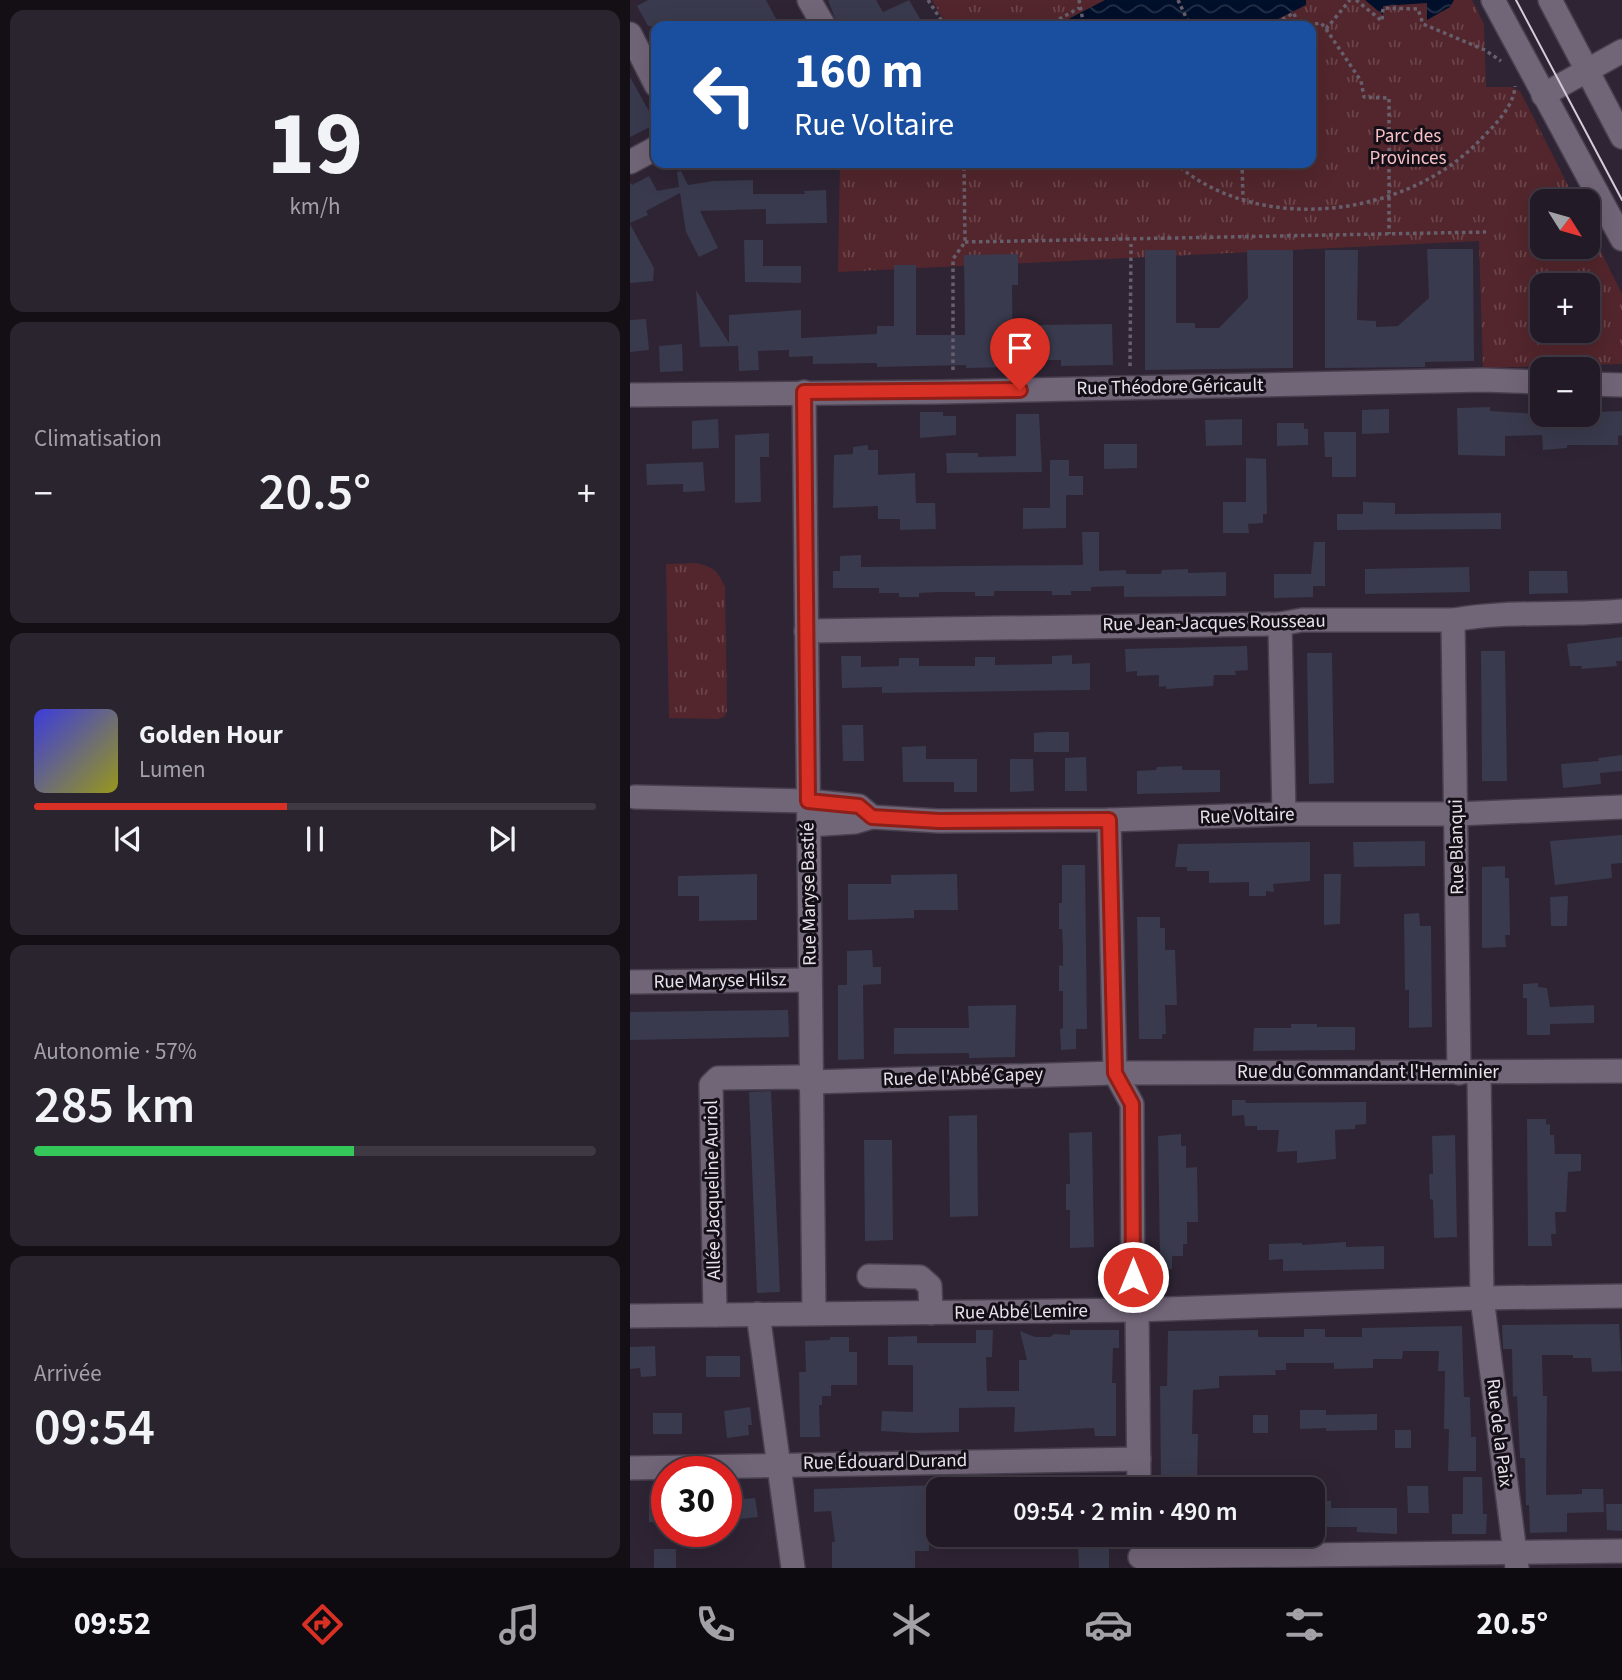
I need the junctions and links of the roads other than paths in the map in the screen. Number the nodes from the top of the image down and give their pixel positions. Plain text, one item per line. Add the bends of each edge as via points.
1 (809, 0) edge
2 (1493, 0) edge
3 (1549, 0) edge
4 (821, 21) edge
5 (630, 34) edge
6 (1620, 52) edge
7 (1587, 71) junction
8 (651, 75) edge
9 (1543, 95) junction
10 (1622, 137) edge
11 (651, 151) edge
12 (630, 162) edge
13 (1622, 239) edge
14 (1530, 382) edge
15 (1600, 384) edge
16 (1622, 385) edge
17 (804, 392) junction
18 (630, 394) edge
19 (1622, 611) edge
20 (1453, 620) junction
21 (1280, 624) junction
22 (806, 631) junction
23 (635, 797) dead end
24 (808, 801) junction
25 (1622, 807) edge
26 (1284, 814) junction
27 (1457, 814) junction
28 (872, 817) junction
29 (1109, 820) junction
30 (808, 825) junction
31 (810, 980) junction
32 (630, 982) edge
33 (1622, 1071) edge
34 (1115, 1073) junction
35 (1469, 1073) junction
36 (811, 1082) junction
37 (869, 1276) dead end
38 (1622, 1296) edge
39 (1482, 1298) junction
40 (1137, 1310) junction
41 (814, 1312) junction
42 (931, 1313) junction
43 (758, 1314) junction
44 (715, 1315) junction
45 (630, 1316) edge
46 (1139, 1459) junction
47 (781, 1464) junction
48 (630, 1468) edge
49 (1139, 1477) edge
50 (1622, 1552) edge
51 (1140, 1553) edge
52 (1516, 1560) edge
53 (793, 1568) edge

1 - 4 street
2 - 9 street via 1519,64
3 - 7 street
5 - 8 street
6 - 7 street
7 - 9 street
7 - 10 street
9 - 13 street
11 - 12 street
14 - 17 street, Rue Théodore Géricault
15 - 16 street
17 - 18 street, Rue Théodore Géricault
17 - 22 street, Rue Maryse Bastié
19 - 20 street, Rue Jean-Jacques Rousseau
20 - 21 street, Rue Jean-Jacques Rousseau
20 - 27 street, Rue Blanqui
21 - 22 street, Rue Jean-Jacques Rousseau
21 - 26 street
22 - 24 street, Rue Maryse Bastié
23 - 24 street, Rue Voltaire
24 - 28 street, Rue Voltaire via 859,806
24 - 30 street, Rue Maryse Bastié
25 - 27 street, Rue Voltaire
26 - 27 street, Rue Voltaire
26 - 29 street, Rue Voltaire
27 - 35 street, Rue Blanqui
28 - 29 street, Rue Voltaire
28 - 30 street, Rue Voltaire
29 - 34 street
30 - 31 street, Rue Maryse Bastié
31 - 32 street, Rue Maryse Hilsz
31 - 36 street, Rue Maryse Bastié
33 - 35 street, Rue du Commandant l'Herminier
34 - 35 street, Rue du Commandant l'Herminier
34 - 36 street, Rue de l'Abbé Capey
34 - 40 street via 1132,1104 1133,1302
35 - 39 street, Rue Blanqui
36 - 41 street, Rue Maryse Bastié
36 - 44 street, Allée Jacqueline Auriol via 799,1077 718,1078 711,1085
37 - 42 street via 920,1277 930,1286
38 - 39 street, Rue Abbé Lemire
39 - 40 street, Rue Abbé Lemire
39 - 52 street, Rue de la Paix
40 - 42 street, Rue Abbé Lemire
40 - 46 street
41 - 42 street, Rue Abbé Lemire
41 - 43 street, Rue Abbé Lemire
43 - 44 street, Rue Abbé Lemire
43 - 47 street
44 - 45 street, Rue Abbé Lemire
46 - 47 street, Rue Édouard Durand
46 - 49 street
47 - 48 street, Rue Édouard Durand
47 - 53 street
50 - 52 street
51 - 52 street

